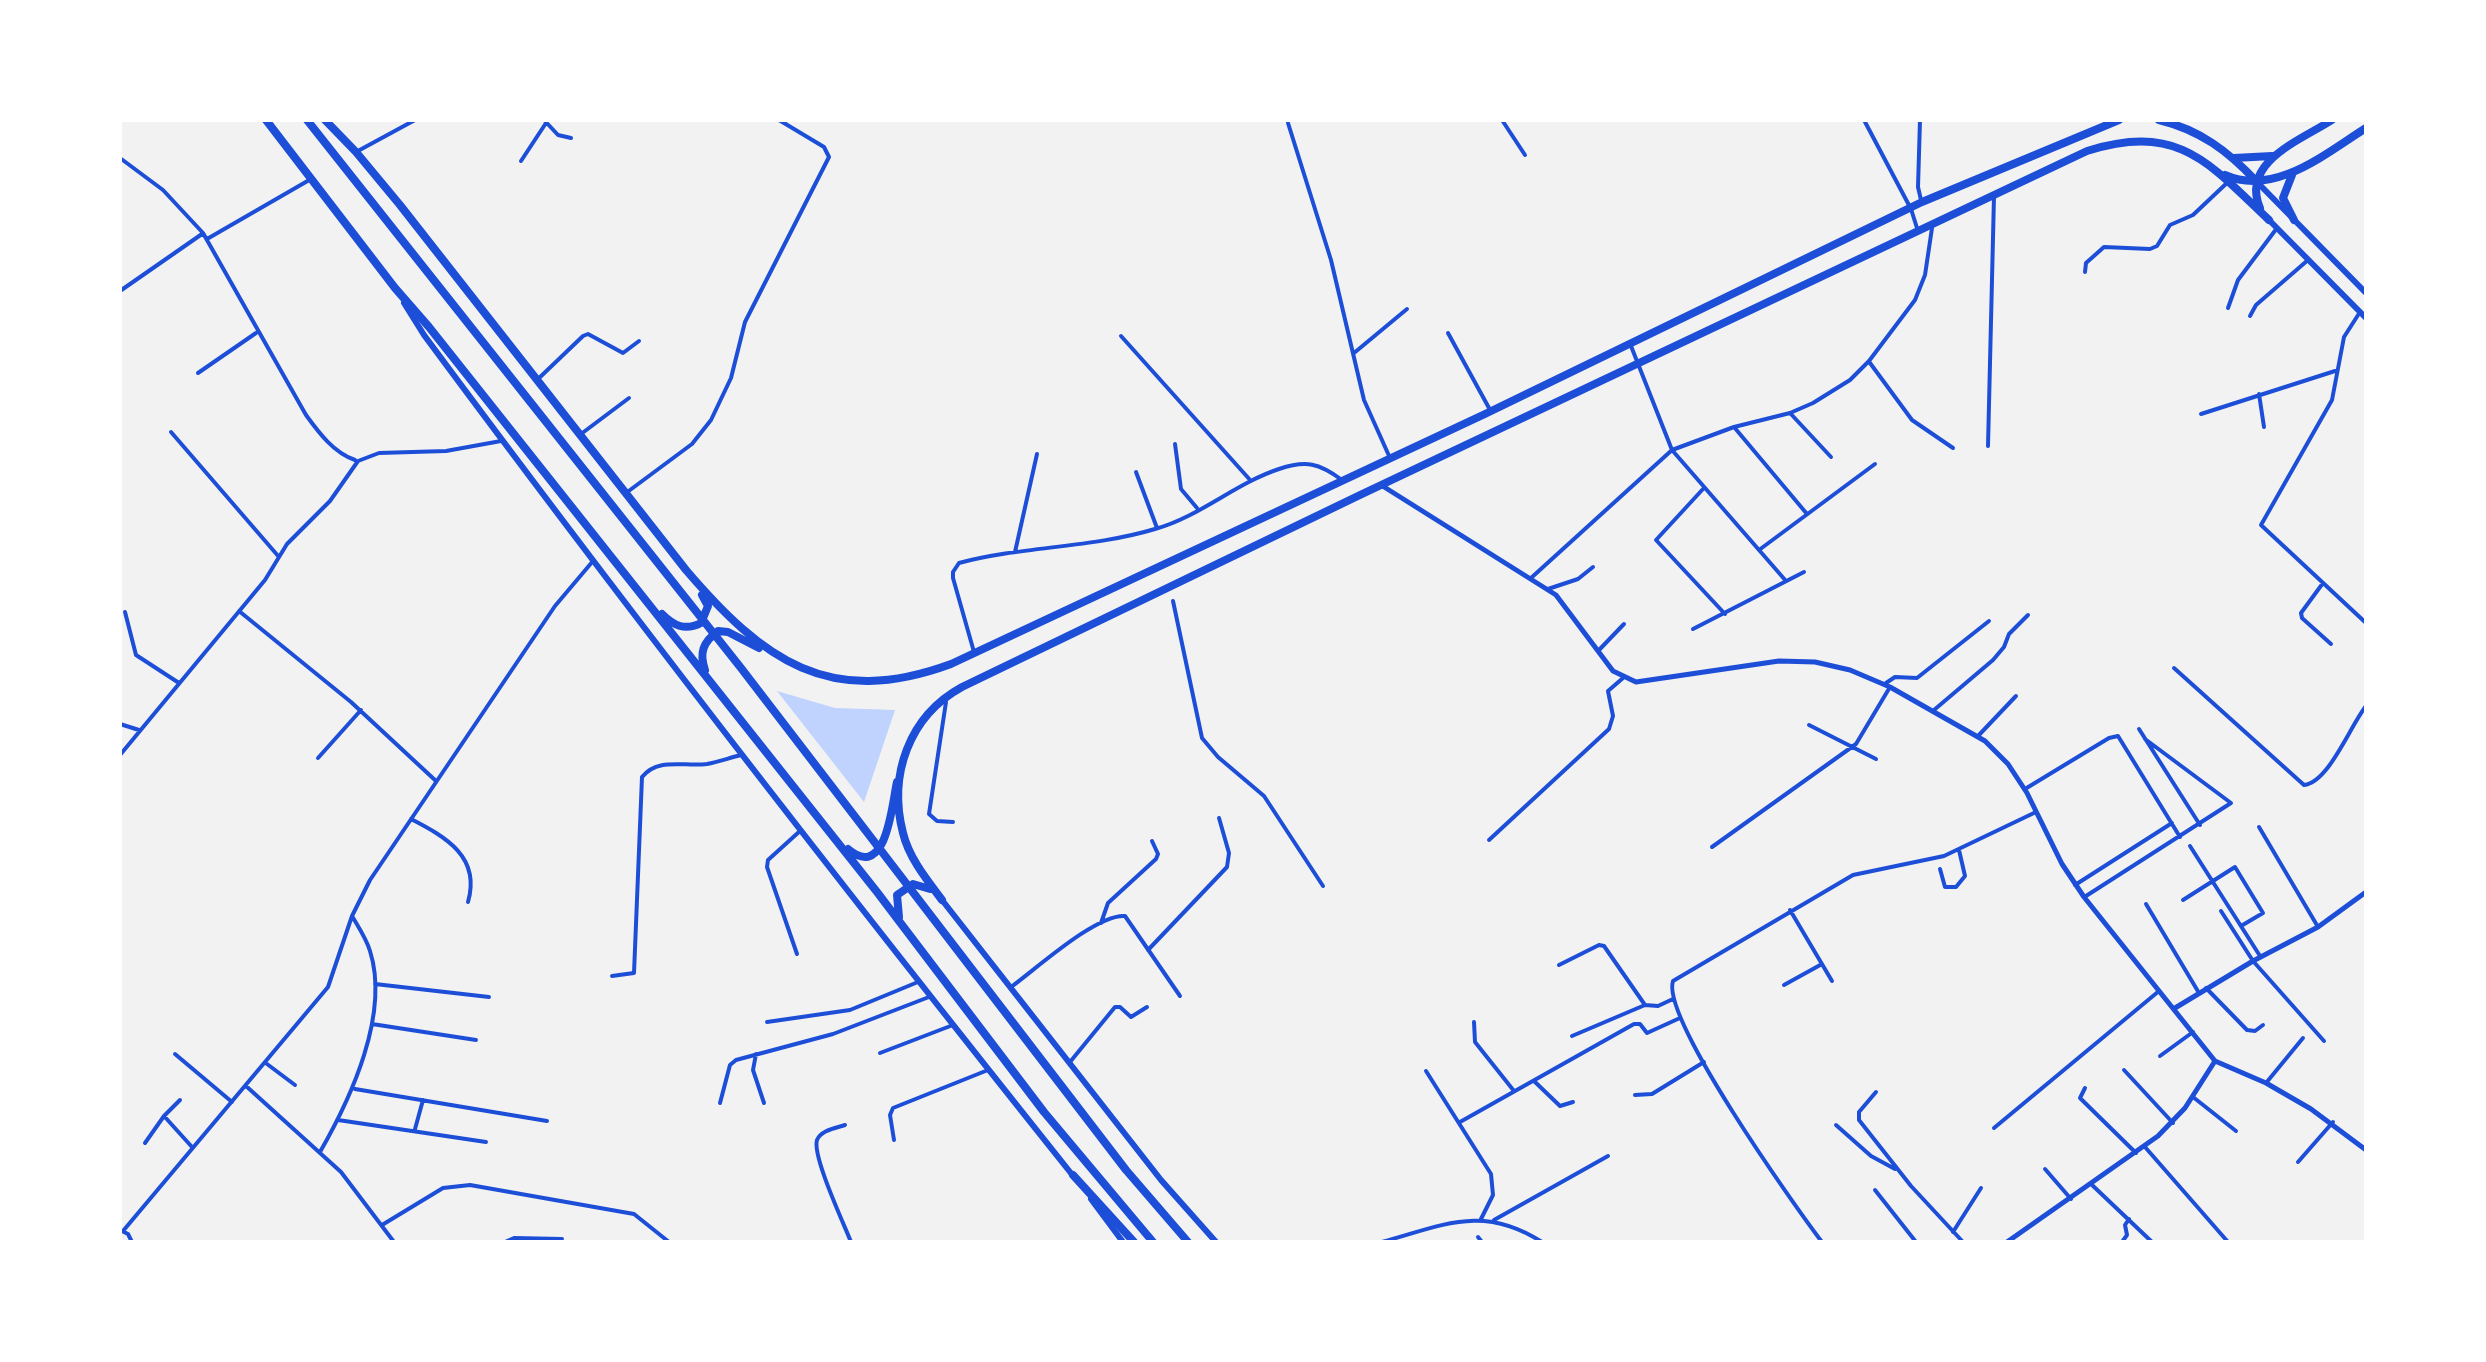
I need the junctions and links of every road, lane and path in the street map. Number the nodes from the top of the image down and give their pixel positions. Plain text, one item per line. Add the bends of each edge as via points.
1 (266, 120) edge
2 (307, 120) edge
3 (325, 120) edge
4 (415, 120) edge
5 (779, 120) edge
6 (1502, 120) edge
7 (1864, 120) edge
8 (1920, 120) edge
9 (2119, 120) edge
10 (2159, 120) edge
11 (2332, 120) edge
12 (1287, 121) edge
13 (545, 122) edge
14 (2366, 128) edge
15 (571, 138) dead end
16 (356, 152) junction
17 (1525, 155) dead end
18 (2277, 155) junction
19 (120, 158) edge
20 (2234, 158) junction
21 (522, 161) dead end
22 (129, 164) junction
23 (120, 170) edge
24 (2295, 171) junction
25 (2221, 173) junction
26 (311, 179) junction
27 (2229, 181) junction
28 (2256, 181) junction
29 (1994, 196) junction
30 (1922, 202) junction
31 (1911, 209) junction
32 (2268, 220) junction
33 (2294, 220) junction
34 (1932, 225) junction
35 (2276, 228) junction
36 (1918, 232) junction
37 (203, 233) junction
38 (207, 239) junction
39 (2308, 260) junction
40 (2085, 272) dead end
41 (395, 288) junction
42 (120, 291) edge
43 (2366, 293) edge
44 (2228, 308) dead end
45 (1406, 309) dead end
46 (2363, 315) edge
47 (2250, 316) dead end
48 (257, 332) junction
49 (1448, 334) dead end
50 (1121, 336) dead end
51 (639, 340) dead end
52 (1630, 344) junction
53 (1354, 353) junction
54 (1869, 361) junction
55 (1638, 364) junction
56 (2336, 371) junction
57 (198, 373) dead end
58 (537, 380) junction
59 (2259, 394) junction
60 (628, 398) dead end
61 (1490, 411) junction
62 (1790, 413) junction
63 (2201, 414) dead end
64 (1734, 427) junction
65 (2264, 427) dead end
66 (171, 432) dead end
67 (580, 434) junction
68 (502, 441) junction
69 (1175, 444) dead end
70 (1988, 446) dead end
71 (1952, 448) dead end
72 (1672, 450) junction
73 (1037, 454) dead end
74 (1390, 458) junction
75 (1831, 458) dead end
76 (358, 461) junction
77 (1874, 464) dead end
78 (1136, 472) dead end
79 (1342, 480) junction
80 (1252, 482) junction
81 (1380, 485) junction
82 (1703, 488) junction
83 (626, 493) junction
84 (1198, 510) junction
85 (1807, 514) junction
86 (1157, 528) junction
87 (1759, 550) junction
88 (1015, 553) junction
89 (279, 557) junction
90 (1177, 557) junction
91 (593, 561) junction
92 (1592, 567) dead end
93 (684, 568) junction
94 (1804, 572) dead end
95 (1187, 578) junction
96 (1531, 578) junction
97 (1786, 581) junction
98 (2324, 584) junction
99 (1547, 589) junction
100 (640, 594) junction
101 (1173, 601) dead end
102 (239, 610) junction
103 (125, 612) dead end
104 (1724, 614) junction
105 (2028, 615) dead end
106 (1989, 621) dead end
107 (2366, 622) edge
108 (1624, 624) dead end
109 (1693, 630) dead end
110 (2331, 644) dead end
111 (1598, 650) junction
112 (771, 652) junction
113 (974, 652) junction
114 (2174, 668) dead end
115 (1623, 678) junction
116 (179, 682) junction
117 (1888, 686) junction
118 (716, 687) junction
119 (947, 696) junction
120 (2016, 696) dead end
121 (2366, 706) edge
122 (361, 710) junction
123 (1933, 710) junction
124 (120, 724) edge
125 (1809, 725) dead end
126 (2139, 729) dead end
127 (141, 730) junction
128 (1978, 737) junction
129 (2145, 739) junction
130 (1853, 747) junction
131 (120, 754) edge
132 (742, 755) junction
133 (318, 758) dead end
134 (904, 758) junction
135 (1876, 758) dead end
136 (436, 781) junction
137 (2024, 789) junction
138 (2036, 812) junction
139 (1218, 818) dead end
140 (411, 819) junction
141 (820, 820) junction
142 (953, 822) dead end
143 (2172, 822) junction
144 (2200, 824) junction
145 (2260, 827) dead end
146 (800, 831) junction
147 (2180, 836) junction
148 (1489, 840) dead end
149 (1152, 841) dead end
150 (2190, 846) dead end
151 (1712, 847) dead end
152 (1959, 850) junction
153 (1940, 869) dead end
154 (2212, 882) junction
155 (2075, 885) junction
156 (1323, 886) dead end
157 (2366, 892) edge
158 (2084, 897) junction
159 (942, 900) junction
160 (2183, 900) dead end
161 (468, 902) dead end
162 (2146, 904) dead end
163 (1790, 910) junction
164 (2221, 911) dead end
165 (352, 916) junction
166 (1100, 922) junction
167 (902, 926) junction
168 (2241, 926) junction
169 (2318, 928) junction
170 (1148, 950) junction
171 (797, 954) dead end
172 (2260, 957) junction
173 (2253, 961) junction
174 (1822, 964) junction
175 (1559, 965) dead end
176 (612, 976) dead end
177 (1832, 981) dead end
178 (918, 982) junction
179 (374, 984) junction
180 (1784, 985) dead end
181 (1011, 987) junction
182 (2206, 988) junction
183 (2159, 991) junction
184 (2199, 993) junction
185 (930, 996) junction
186 (1180, 996) dead end
187 (489, 997) dead end
188 (1673, 999) junction
189 (1645, 1005) junction
190 (1147, 1007) dead end
191 (2175, 1008) junction
192 (1680, 1018) junction
193 (766, 1022) dead end
194 (1474, 1022) dead end
195 (370, 1024) junction
196 (953, 1025) junction
197 (2264, 1025) dead end
198 (2194, 1032) junction
199 (1572, 1036) dead end
200 (2303, 1038) dead end
201 (476, 1040) dead end
202 (2324, 1040) dead end
203 (880, 1053) dead end
204 (175, 1054) dead end
205 (756, 1054) junction
206 (2160, 1056) dead end
207 (266, 1062) junction
208 (1070, 1062) junction
209 (1704, 1062) junction
210 (2215, 1062) junction
211 (988, 1070) junction
212 (2124, 1070) dead end
213 (1426, 1071) dead end
214 (1534, 1080) junction
215 (2266, 1083) junction
216 (295, 1085) dead end
217 (246, 1086) junction
218 (353, 1088) junction
219 (2085, 1088) dead end
220 (1514, 1092) junction
221 (1876, 1092) dead end
222 (1635, 1094) dead end
223 (2193, 1097) junction
224 (180, 1100) dead end
225 (424, 1100) junction
226 (232, 1102) junction
227 (1573, 1102) dead end
228 (720, 1103) dead end
229 (764, 1103) dead end
230 (164, 1116) junction
231 (338, 1120) junction
232 (548, 1121) dead end
233 (1460, 1122) junction
234 (2332, 1122) junction
235 (2173, 1123) junction
236 (1836, 1124) dead end
237 (845, 1125) dead end
238 (1994, 1128) dead end
239 (415, 1131) junction
240 (2236, 1131) dead end
241 (894, 1140) dead end
242 (486, 1142) dead end
243 (145, 1143) dead end
244 (2144, 1147) junction
245 (193, 1148) junction
246 (2366, 1150) edge
247 (320, 1152) junction
248 (2136, 1153) junction
249 (1608, 1156) dead end
250 (2298, 1162) dead end
251 (2044, 1169) dead end
252 (1899, 1171) junction
253 (1072, 1175) junction
254 (2092, 1184) junction
255 (1981, 1188) dead end
256 (1874, 1190) dead end
257 (2071, 1199) junction
258 (1481, 1219) junction
259 (1494, 1220) junction
260 (2129, 1220) junction
261 (382, 1225) junction
262 (122, 1230) edge
263 (1953, 1232) junction
264 (562, 1239) dead end
265 (132, 1242) edge
266 (394, 1242) edge
267 (506, 1242) edge
268 (669, 1242) edge
269 (851, 1242) edge
270 (1124, 1242) edge
271 (1134, 1242) edge
272 (1153, 1242) edge
273 (1188, 1242) edge
274 (1216, 1242) edge
275 (1382, 1242) edge
276 (1542, 1242) edge
277 (1822, 1242) edge
278 (1916, 1242) edge
279 (1963, 1242) edge
280 (2008, 1242) edge
281 (2122, 1242) edge
282 (2152, 1242) edge
283 (2228, 1242) edge

1 - 26 highway
2 - 273 highway
3 - 16 highway
4 - 16 street
5 - 83 street via 828,151 826,166 745,322 712,420 692,444
6 - 17 street
7 - 31 street
8 - 30 street
9 - 30 highway
10 - 20 highway via 2201,135
11 - 18 highway
12 - 53 street
13 - 15 street
13 - 21 street
14 - 24 highway
16 - 58 highway
18 - 20 highway
18 - 28 highway
19 - 22 street
20 - 28 highway
22 - 23 street
22 - 37 street
24 - 28 highway
24 - 33 highway via 2283,198
25 - 27 highway
25 - 28 highway
25 - 29 highway via 2171,145 2129,140 2087,152
26 - 38 street
26 - 41 highway
27 - 32 highway
27 - 40 street via 2193,215 2170,224 2157,246 2104,247
28 - 32 highway via 2255,195
28 - 33 main road
29 - 34 highway
29 - 70 street
30 - 31 highway
31 - 36 street
31 - 52 highway
32 - 35 main road
33 - 43 main road
34 - 36 highway
34 - 54 street via 1915,300
35 - 39 main road
35 - 44 street via 2238,280
36 - 55 highway
37 - 38 street
37 - 42 street
38 - 48 street
39 - 46 main road
39 - 47 street
41 - 68 main road
41 - 100 highway
45 - 53 street
46 - 56 street via 2344,337
48 - 57 street
48 - 76 street via 316,430
49 - 61 street
50 - 80 street
51 - 58 street via 622,354 588,334
52 - 55 street
52 - 61 highway
53 - 74 street via 1364,400
54 - 62 street via 1836,389
54 - 71 street via 1912,420
55 - 72 street
55 - 81 highway
56 - 59 street
56 - 98 street via 2332,400 2261,525
58 - 67 highway
59 - 63 street
59 - 65 street
60 - 67 street
61 - 74 highway
62 - 64 street
62 - 75 street
64 - 72 street
64 - 85 street
66 - 89 street
67 - 83 highway
68 - 76 street via 378,453
68 - 91 main road
69 - 84 street via 1181,490
72 - 82 street
72 - 96 street
73 - 88 street
74 - 79 highway
76 - 89 street
77 - 85 street
78 - 86 street
79 - 80 street via 1310,462
79 - 90 highway
80 - 84 street
81 - 95 highway
81 - 96 street
82 - 87 street
82 - 104 street via 1656,540
83 - 93 highway
84 - 86 street
85 - 87 street
86 - 88 street
87 - 97 street
88 - 113 street via 965,561 952,572
89 - 102 street
90 - 95 highway
90 - 113 highway
91 - 132 main road
91 - 136 street
92 - 99 street
93 - 100 highway via 708,606 701,623 677,626
93 - 112 highway via 720,610
94 - 97 street
95 - 119 highway
96 - 99 street
97 - 104 street
98 - 107 street
98 - 110 street via 2302,612
99 - 111 street
100 - 118 highway
101 - 156 street via 1202,738 1264,796
102 - 116 street
102 - 122 street
103 - 116 street via 136,656
104 - 109 street
105 - 123 street via 1993,660
106 - 117 street via 1917,678 1895,676
108 - 111 street
111 - 115 street
112 - 113 highway via 808,670 885,682
112 - 118 highway via 718,631 702,657
114 - 121 street via 2304,785 2322,777
115 - 117 street via 1636,682 1779,661 1831,665
115 - 148 street via 1608,691 1609,729
116 - 127 street
117 - 123 street
117 - 130 street
118 - 141 highway
119 - 134 highway via 916,728
119 - 142 street via 929,814
120 - 128 street
122 - 133 street
122 - 136 street
123 - 128 street
124 - 127 street
125 - 130 street
126 - 129 street
127 - 131 street
128 - 137 street
129 - 144 street
129 - 144 street via 2232,803
130 - 135 street
130 - 151 street
132 - 146 main road
132 - 176 street via 706,764 659,764 642,777 634,974
134 - 141 highway via 879,850 854,854
134 - 159 highway via 903,834
136 - 140 street
137 - 138 street
137 - 143 street via 2118,736
138 - 152 street
138 - 155 street
139 - 170 street via 1227,867
140 - 161 street via 443,835 462,856 472,887
140 - 165 street
141 - 167 highway
143 - 147 street
143 - 155 street
144 - 147 street
145 - 169 street
146 - 171 street via 767,868
146 - 178 main road
147 - 158 street
149 - 166 street via 1156,859 1108,903
150 - 154 street
152 - 153 street via 1962,882 1944,887
152 - 163 street via 1868,870
154 - 160 street
154 - 168 street
154 - 168 street via 2235,867 2263,913
155 - 158 street
157 - 169 street
158 - 183 street
159 - 167 highway via 926,886 904,888 896,896
159 - 181 main road
162 - 184 street
163 - 174 street
163 - 188 street via 1678,977 1670,988
164 - 173 street
165 - 179 street via 371,954
165 - 207 street via 328,987
166 - 170 street via 1125,916
166 - 181 street
167 - 272 highway
168 - 172 street
169 - 172 street
170 - 186 street
172 - 173 street
173 - 182 street
173 - 202 street
174 - 177 street
174 - 180 street
175 - 189 street via 1604,946
178 - 185 main road
178 - 193 street via 850,1010
179 - 187 street
179 - 195 street
181 - 208 main road
182 - 184 street
182 - 197 street via 2247,1030
183 - 191 street
183 - 238 street
184 - 191 street
185 - 196 main road
185 - 205 street via 833,1034
188 - 189 street
188 - 192 street
189 - 199 street
190 - 208 street via 1131,1017 1115,1007
191 - 198 street
192 - 209 street
192 - 214 street via 1648,1034 1634,1024
194 - 220 street via 1474,1042
195 - 201 street
195 - 218 street
196 - 203 street
196 - 211 main road
198 - 206 street
198 - 210 street
200 - 215 street
204 - 226 street
205 - 228 street via 730,1065
205 - 229 street via 753,1070
207 - 216 street
207 - 217 street
208 - 274 main road
209 - 222 street via 1652,1094
209 - 277 street
210 - 215 street
210 - 223 street
211 - 241 street via 894,1108
211 - 253 main road
212 - 235 street
213 - 233 street
214 - 220 street
214 - 227 street via 1560,1106
215 - 234 street
217 - 226 street
217 - 247 street
218 - 225 street
218 - 231 street
219 - 248 street via 2080,1098
220 - 233 street
221 - 252 street via 1857,1115
223 - 235 street
223 - 240 street
224 - 230 street
225 - 232 street
225 - 239 street
226 - 245 street
230 - 243 street
230 - 245 street
231 - 239 street
231 - 247 street
233 - 258 street via 1494,1184
234 - 246 street
234 - 250 street
235 - 244 street
236 - 252 street
237 - 269 street via 816,1142
239 - 242 street
244 - 248 street
244 - 283 street
245 - 262 street
247 - 261 street
248 - 254 street
249 - 259 street
251 - 257 street
252 - 263 street
253 - 270 main road
253 - 271 highway
254 - 257 street
254 - 260 street
255 - 263 street
256 - 278 street
257 - 280 street
258 - 259 street
258 - 275 street
259 - 276 street
260 - 281 street
260 - 282 street
261 - 266 street
261 - 268 street via 443,1188 470,1185 634,1214
262 - 265 street
263 - 279 street
264 - 267 street

